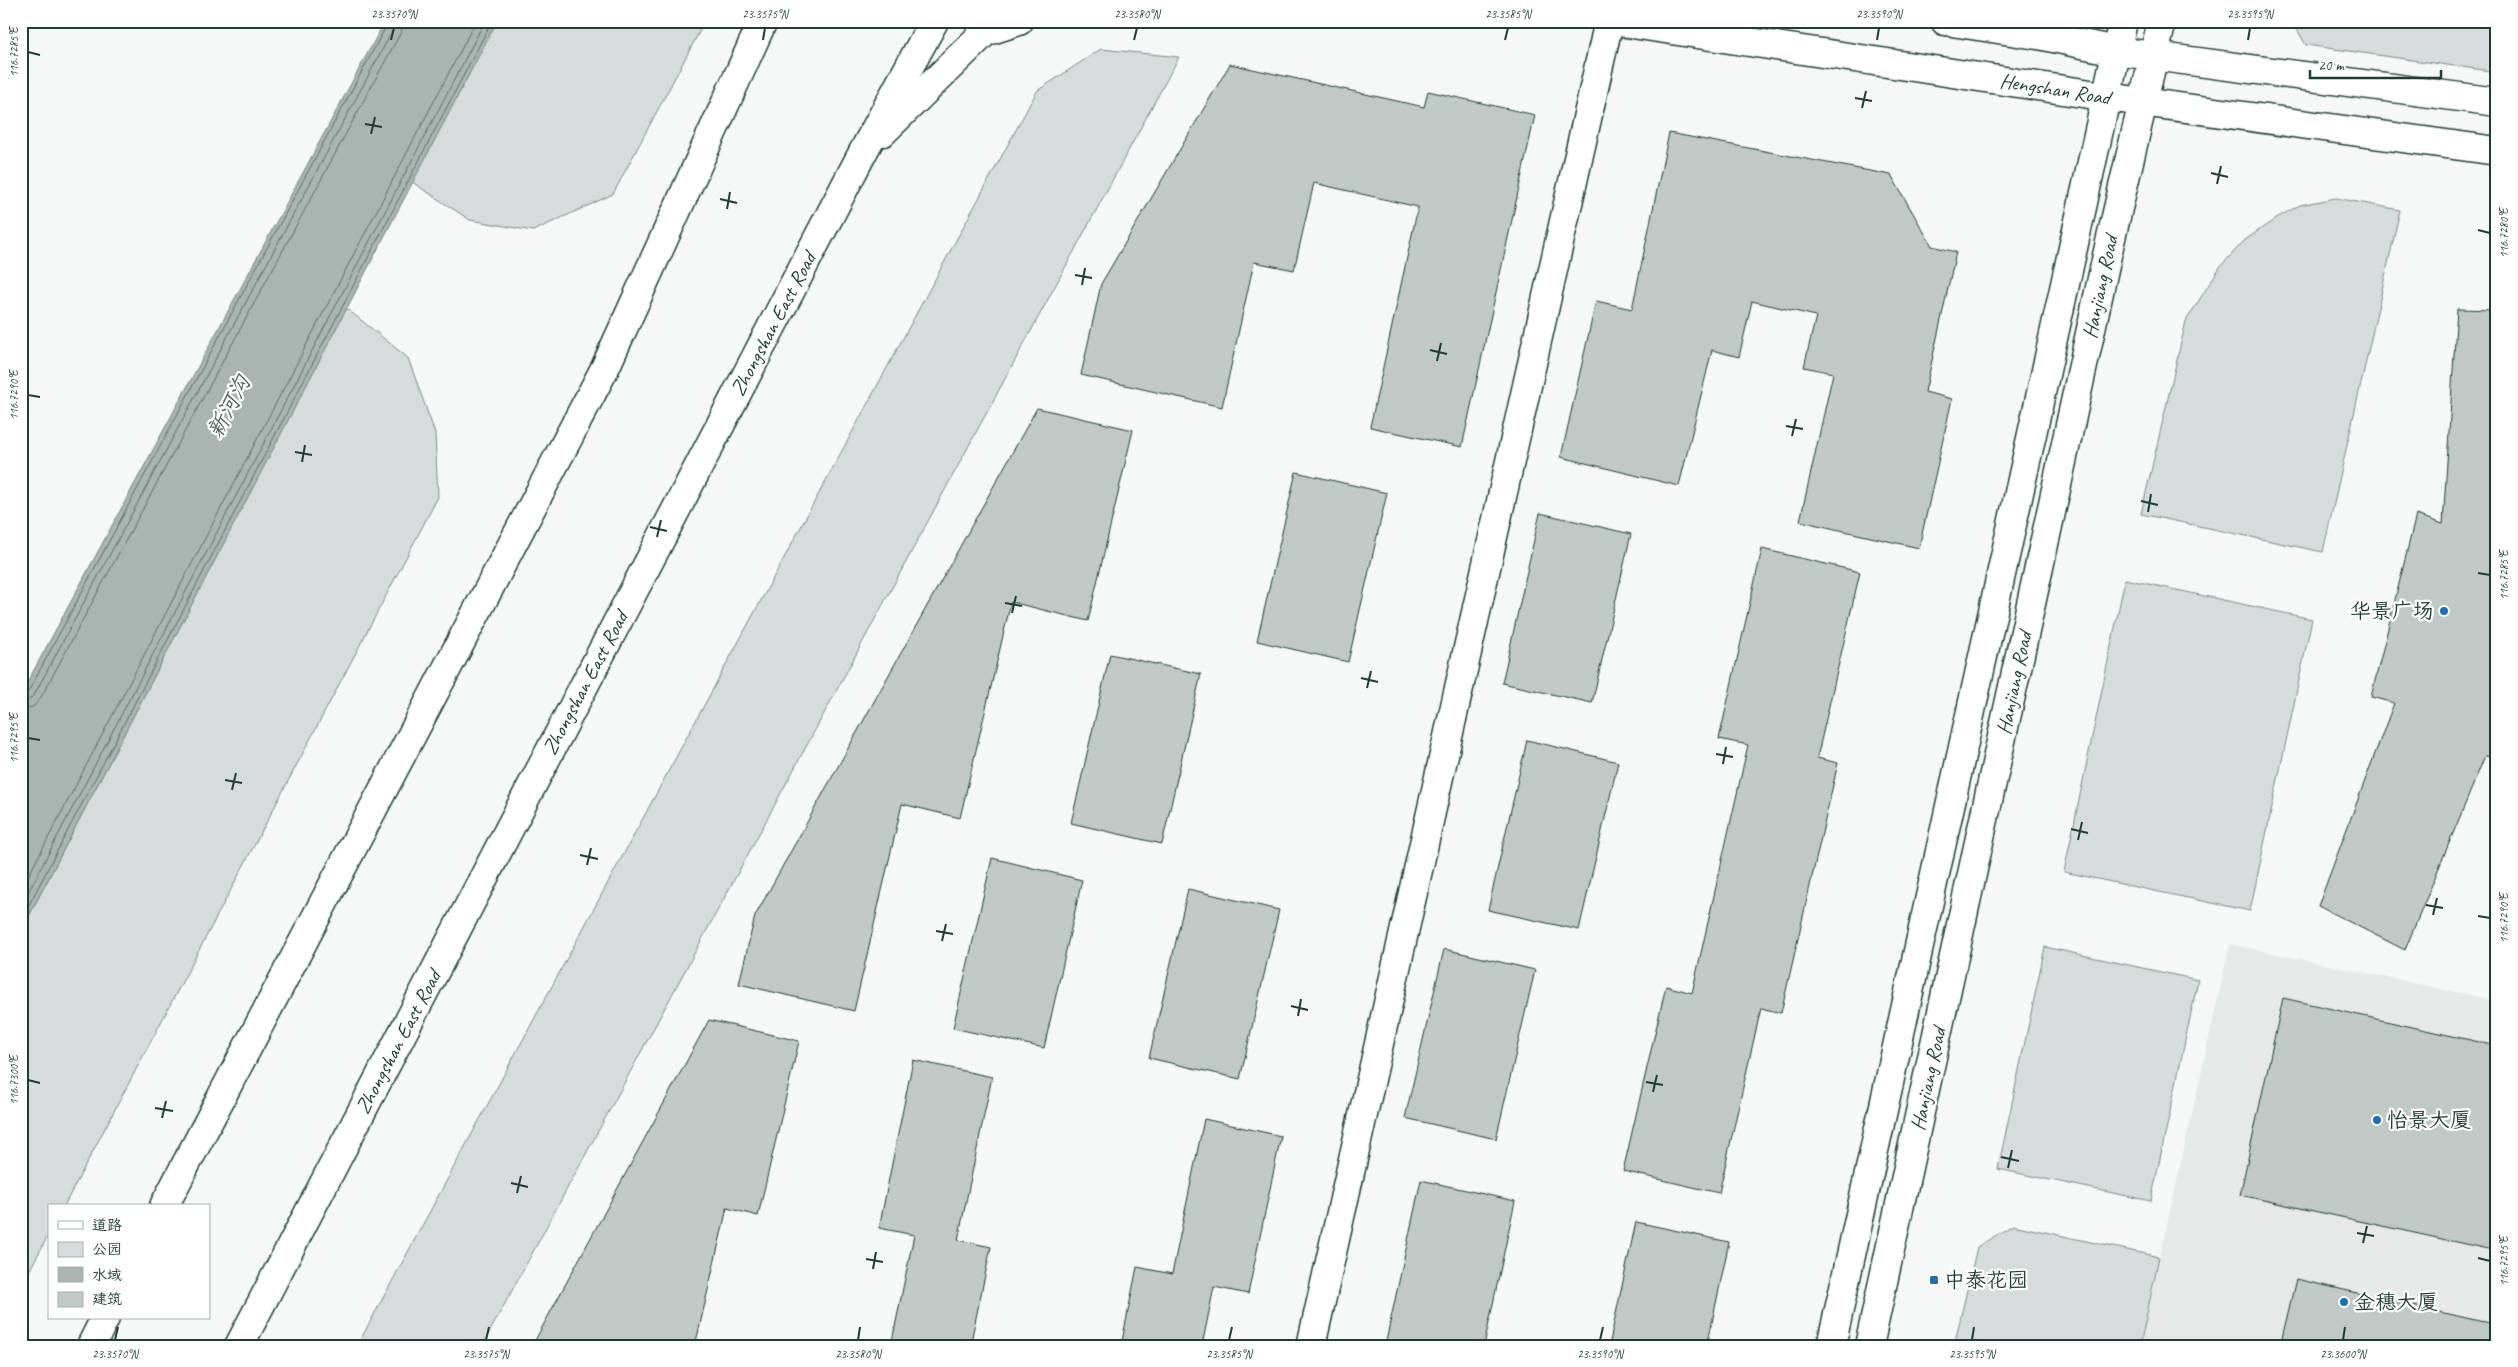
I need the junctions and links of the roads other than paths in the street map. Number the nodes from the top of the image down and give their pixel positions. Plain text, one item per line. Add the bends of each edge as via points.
1 (763, 21) edge
2 (934, 21) edge
3 (1019, 21) edge
4 (1609, 21) edge
5 (1613, 21) edge
6 (1945, 21) edge
7 (2124, 21) edge
8 (2162, 21) edge
9 (2116, 51) junction
10 (2154, 56) junction
11 (2106, 97) junction
12 (2142, 102) junction
13 (2497, 102) edge
14 (2497, 150) edge
15 (863, 152) junction
16 (165, 1204) edge
17 (104, 1320) edge
18 (91, 1346) edge
19 (239, 1346) edge
20 (1311, 1346) edge
21 (1832, 1346) edge
22 (1869, 1346) edge

1 - 16 street via 604,368
2 - 15 street, Zhongshan East Road
3 - 15 street via 985,32
4 - 20 street
5 - 11 street, Hengshan Road
6 - 9 street
7 - 9 street
8 - 10 street, Hanjiang Road
9 - 10 street
9 - 11 street
10 - 12 street, Hanjiang Road
10 - 13 street
11 - 12 street, Hengshan Road
11 - 21 street
12 - 14 street, Hengshan Road
12 - 22 street, Hanjiang Road
15 - 19 street, Zhongshan East Road
17 - 18 street

